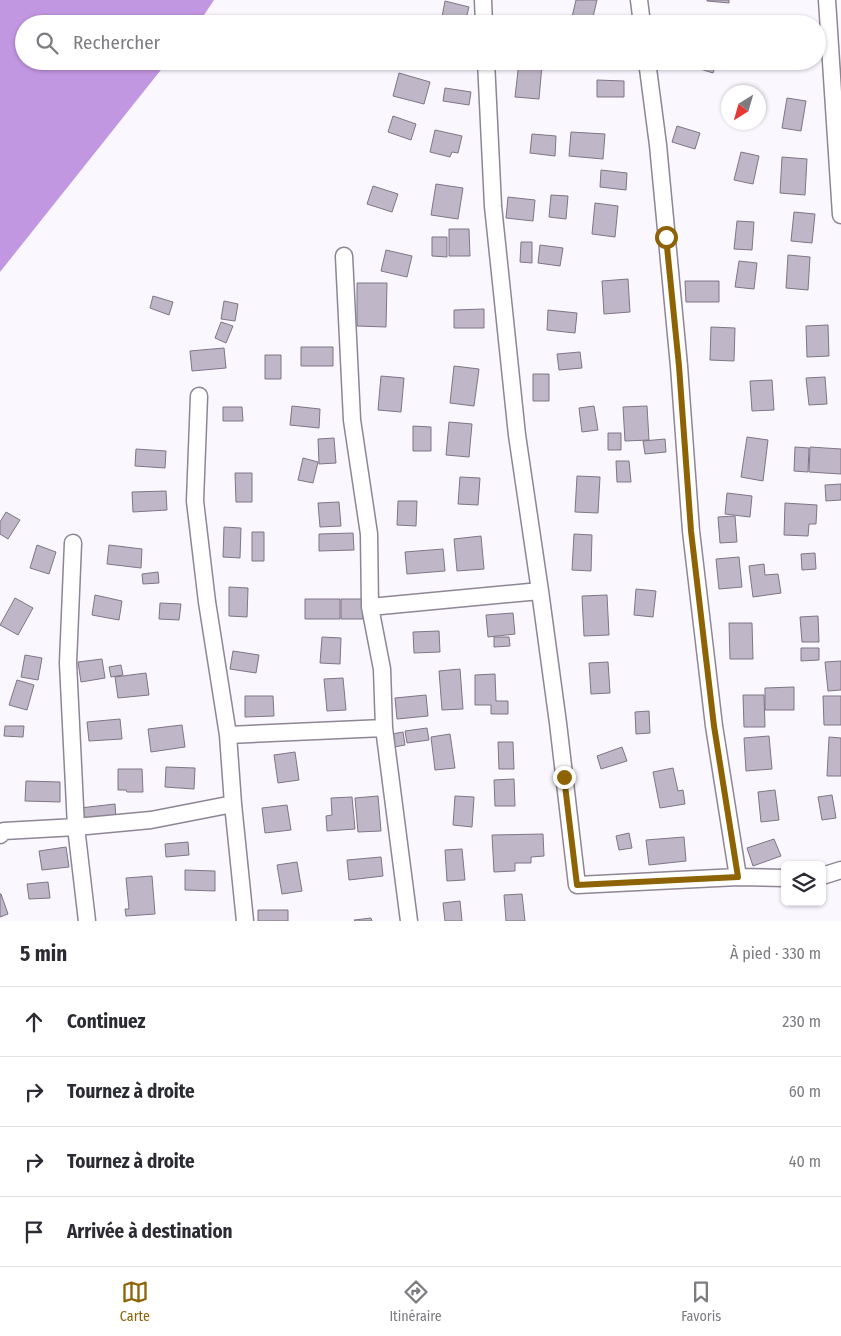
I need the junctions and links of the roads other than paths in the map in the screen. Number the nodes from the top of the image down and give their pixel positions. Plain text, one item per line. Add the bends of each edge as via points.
1 (482, 0) edge
2 (639, 0) edge
3 (827, 0) edge
4 (483, 15) edge
5 (641, 15) edge
6 (486, 70) edge
7 (648, 70) edge
8 (841, 215) edge
9 (344, 256) dead end
10 (199, 396) dead end
11 (73, 543) dead end
12 (540, 591) junction
13 (370, 606) junction
14 (384, 728) junction
15 (228, 735) junction
16 (233, 804) junction
17 (76, 827) junction
18 (0, 835) edge
19 (841, 870) edge
20 (826, 875) edge
21 (738, 877) junction
22 (781, 878) edge
23 (87, 921) edge
24 (245, 921) edge
25 (409, 921) edge

1 - 4 street
2 - 5 street
3 - 8 street
6 - 12 street via 493,206 517,435
7 - 21 street via 677,346 691,531 714,726
9 - 13 street via 352,420 369,534
10 - 15 street via 195,502 206,602
11 - 17 street via 68,664
12 - 13 street
12 - 21 street via 577,885
13 - 14 street via 382,669
14 - 15 street
14 - 25 street
15 - 16 street
16 - 17 street via 151,820
16 - 24 street
17 - 18 street via 4,832
17 - 23 street
19 - 20 street
21 - 22 street

